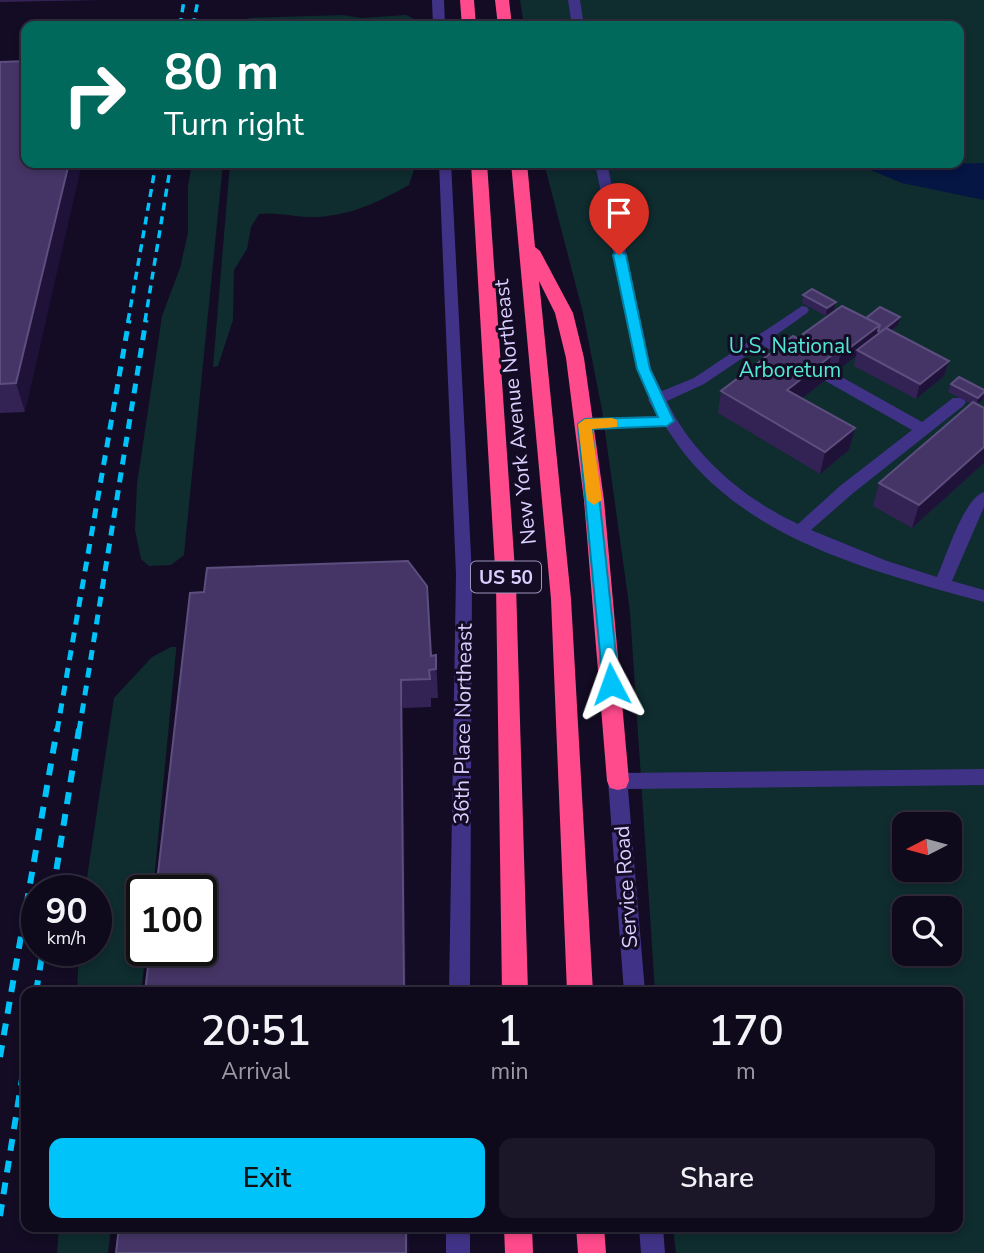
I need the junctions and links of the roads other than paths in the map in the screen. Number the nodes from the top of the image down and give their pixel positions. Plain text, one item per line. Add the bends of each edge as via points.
1 (438, 0) edge
2 (467, 0) edge
3 (502, 0) edge
4 (574, 0) edge
5 (439, 21) edge
6 (469, 21) edge
7 (504, 21) edge
8 (577, 21) edge
9 (445, 168) edge
10 (479, 168) edge
11 (520, 168) edge
12 (602, 168) edge
13 (527, 240) junction
14 (802, 310) dead end
15 (761, 338) junction
16 (656, 400) junction
17 (958, 402) dead end
18 (667, 421) junction
19 (585, 424) junction
20 (923, 429) junction
21 (984, 498) edge
22 (798, 533) junction
23 (942, 584) junction
24 (984, 596) edge
25 (984, 777) edge
26 (618, 781) junction
27 (460, 987) edge
28 (515, 987) edge
29 (580, 987) edge
30 (634, 987) edge
31 (458, 1232) edge
32 (518, 1232) edge
33 (590, 1232) edge
34 (652, 1232) edge
35 (458, 1253) edge
36 (519, 1253) edge
37 (592, 1253) edge
38 (653, 1253) edge

1 - 5 street
2 - 6 highway
3 - 7 highway
4 - 8 street
9 - 27 street, 36th Place Northeast via 464,575
10 - 28 highway, New York Avenue Northeast / US 50 via 506,572
11 - 13 highway, New York Avenue Northeast / US 50
12 - 16 street via 637,343
13 - 19 highway via 564,313
13 - 29 highway, New York Avenue Northeast / US 50 via 561,599
14 - 15 street
15 - 16 street via 699,381
15 - 20 street
16 - 18 street
17 - 20 street
18 - 19 street
18 - 22 street via 716,479
19 - 26 highway
20 - 22 street via 845,489
21 - 23 street via 977,504
22 - 23 street
23 - 24 street
25 - 26 street
26 - 30 street, Service Road
31 - 35 street
32 - 36 highway
33 - 37 highway
34 - 38 street

